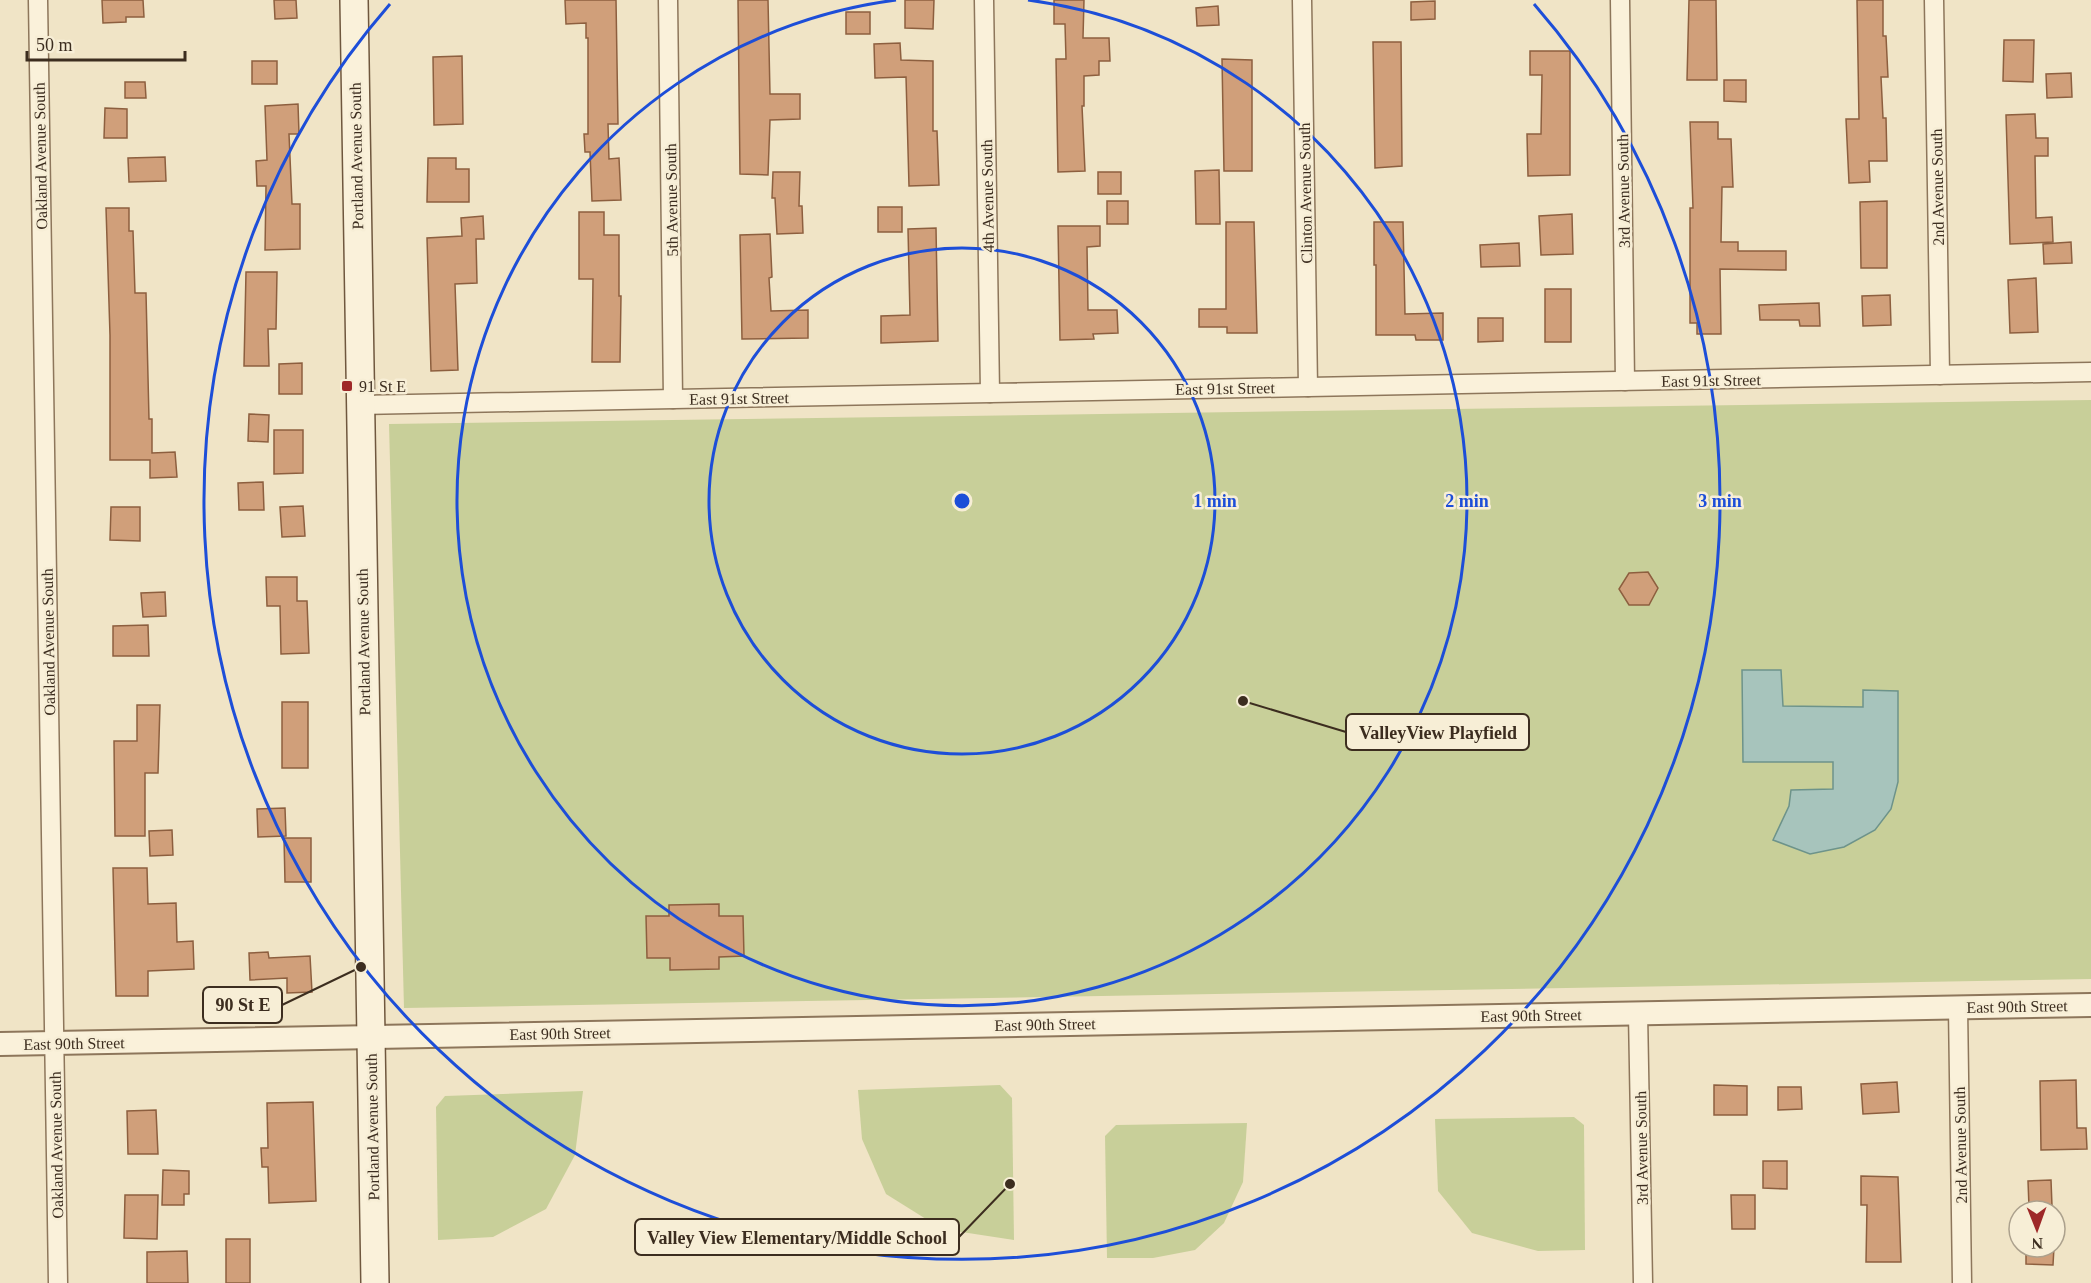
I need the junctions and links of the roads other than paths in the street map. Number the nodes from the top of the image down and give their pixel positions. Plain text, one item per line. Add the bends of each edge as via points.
1 (38, 0) edge
2 (354, 0) edge
3 (668, 0) edge
4 (984, 0) edge
5 (1302, 0) edge
6 (1620, 0) edge
7 (1934, 0) edge
8 (2091, 372) edge
9 (1940, 375) junction
10 (1625, 381) junction
11 (1308, 387) junction
12 (990, 393) junction
13 (674, 399) junction
14 (359, 405) junction
15 (2091, 1005) edge
16 (1958, 1007) junction
17 (1638, 1013) junction
18 (370, 1036) junction
19 (54, 1043) junction
20 (0, 1044) edge
21 (58, 1283) edge
22 (375, 1283) edge
23 (1643, 1283) edge
24 (1962, 1283) edge

1 - 19 street, Oakland Avenue South
2 - 14 main road, Portland Avenue South
3 - 13 street, 5th Avenue South
4 - 12 street, 4th Avenue South
5 - 11 street, Clinton Avenue South
6 - 10 street, 3rd Avenue South
7 - 9 street, 2nd Avenue South
8 - 9 street, East 91st Street
9 - 10 street, East 91st Street
10 - 11 street, East 91st Street
11 - 12 street, East 91st Street
12 - 13 street, East 91st Street
13 - 14 street, East 91st Street
14 - 18 main road, Portland Avenue South
15 - 16 street, East 90th Street
16 - 17 street, East 90th Street
16 - 24 street, 2nd Avenue South
17 - 18 street, East 90th Street
17 - 23 street, 3rd Avenue South
18 - 19 street, East 90th Street
18 - 22 main road, Portland Avenue South
19 - 20 street, East 90th Street
19 - 21 street, Oakland Avenue South

